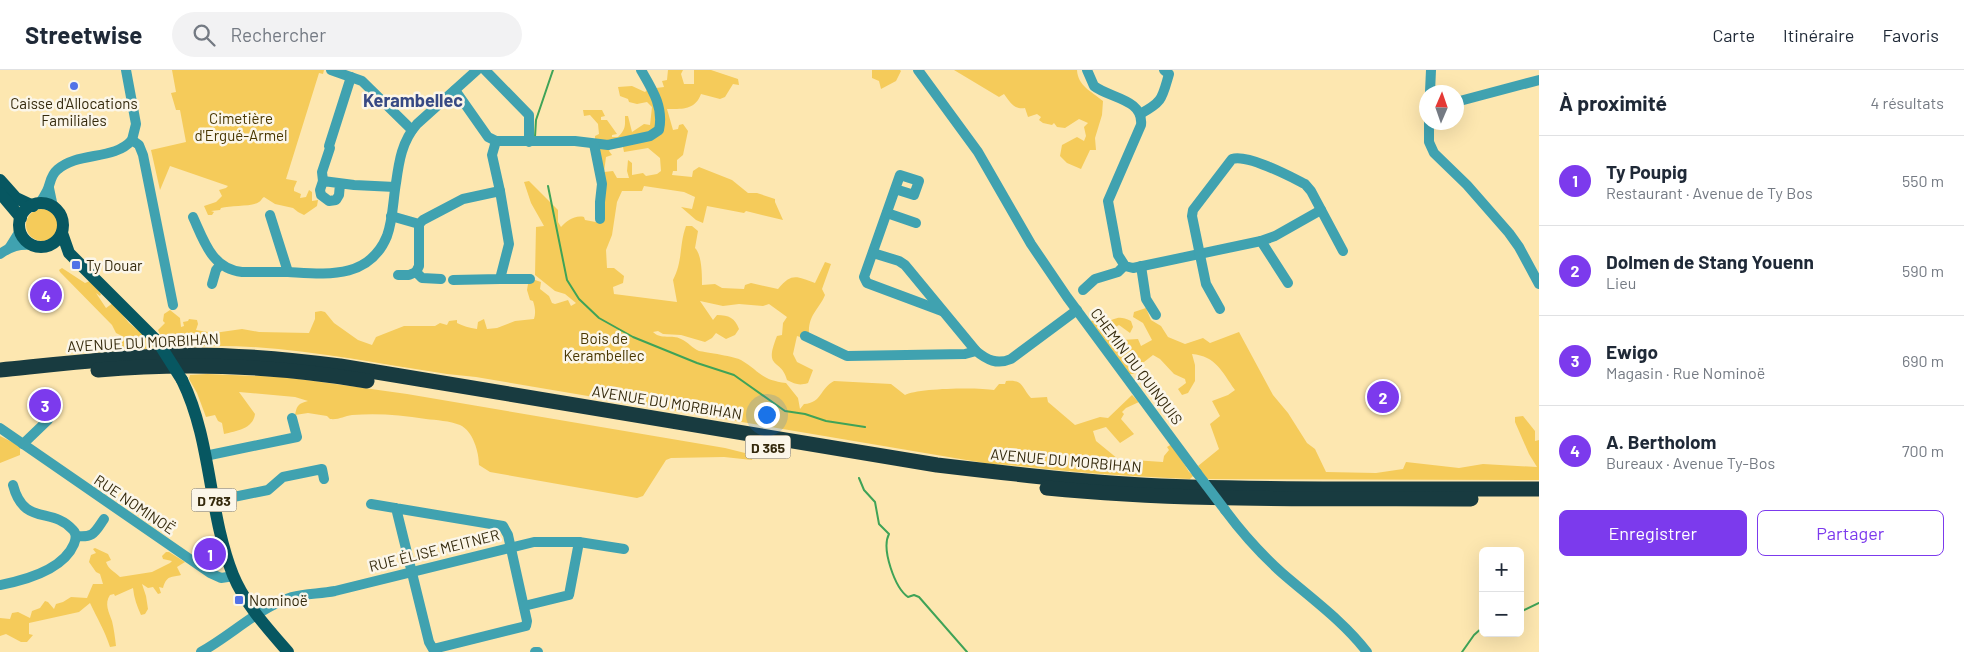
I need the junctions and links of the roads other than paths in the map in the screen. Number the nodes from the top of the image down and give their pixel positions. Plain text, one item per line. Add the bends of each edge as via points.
1 (126, 70) edge
2 (331, 70) edge
3 (477, 70) edge
4 (485, 70) edge
5 (641, 70) edge
6 (918, 70) edge
7 (1087, 70) edge
8 (1164, 70) edge
9 (1431, 70) edge
10 (351, 77) junction
11 (1539, 80) edge
12 (1430, 85) edge
13 (455, 90) junction
14 (1464, 100) edge
15 (1140, 114) junction
16 (412, 130) junction
17 (1429, 130) edge
18 (132, 140) junction
19 (496, 141) junction
20 (529, 142) junction
21 (594, 144) junction
22 (0, 180) edge
23 (323, 181) junction
24 (340, 184) junction
25 (395, 187) junction
26 (49, 188) junction
27 (895, 189) dead end
28 (500, 191) junction
29 (0, 194) edge
30 (36, 205) junction
31 (53, 207) junction
32 (1321, 210) junction
33 (887, 213) junction
34 (270, 215) dead end
35 (193, 216) dead end
36 (391, 216) junction
37 (600, 219) dead end
38 (916, 223) dead end
39 (21, 224) junction
40 (419, 224) junction
41 (62, 233) junction
42 (1261, 241) junction
43 (32, 245) junction
44 (48, 246) junction
45 (10, 247) junction
46 (1342, 251) dead end
47 (873, 252) junction
48 (69, 253) junction
49 (1200, 253) junction
50 (0, 254) edge
51 (220, 265) junction
52 (1124, 266) junction
53 (1142, 266) junction
54 (288, 272) junction
55 (416, 272) junction
56 (398, 275) dead end
57 (441, 279) dead end
58 (500, 279) junction
59 (530, 279) dead end
60 (453, 280) dead end
61 (1288, 283) dead end
62 (212, 284) dead end
63 (1539, 284) edge
64 (1083, 290) dead end
65 (172, 305) dead end
66 (1220, 309) dead end
67 (1077, 310) junction
68 (942, 311) junction
69 (1156, 316) dead end
70 (806, 336) dead end
71 (976, 351) junction
72 (0, 370) edge
73 (0, 381) edge
74 (292, 418) dead end
75 (48, 420) dead end
76 (0, 428) edge
77 (23, 444) junction
78 (205, 456) junction
79 (324, 478) dead end
80 (13, 485) dead end
81 (1539, 489) edge
82 (1539, 500) edge
83 (214, 501) junction
84 (372, 504) dead end
85 (396, 508) junction
86 (104, 518) dead end
87 (76, 536) junction
88 (579, 542) junction
89 (510, 547) junction
90 (624, 549) dead end
91 (411, 571) junction
92 (234, 576) junction
93 (0, 585) edge
94 (524, 606) junction
95 (257, 615) junction
96 (201, 652) edge
97 (288, 652) edge
98 (1367, 652) edge

1 - 18 street via 136,124
2 - 10 street
3 - 13 street
4 - 20 street via 529,115
5 - 21 street via 657,98 658,132 642,139
6 - 67 street, CHEMIN DU QUINQUIS via 978,152 1031,244
7 - 15 street via 1094,86 1130,104
8 - 15 street via 1168,74 1160,101
9 - 12 street
10 - 16 street via 366,84
10 - 23 street via 328,146 321,176
11 - 14 street
13 - 16 street
13 - 19 street via 486,135
15 - 52 street via 1141,125 1108,201 1118,255
16 - 25 street via 401,151
17 - 63 street via 1429,142 1434,152 1509,233
18 - 26 street via 116,150 64,165 53,174
18 - 65 street via 139,145 143,155
19 - 20 street
19 - 28 street via 492,155
20 - 21 street
21 - 37 street via 602,184
22 - 30 main road via 16,198
23 - 24 street
23 - 24 street via 321,195 333,202 338,198
24 - 25 street
25 - 36 street
26 - 30 street
26 - 31 street
27 - 33 street
28 - 40 street via 463,199
28 - 58 street via 509,244
29 - 39 main road
30 - 31 main road
30 - 39 main road via 26,210
31 - 41 main road via 62,218
32 - 42 street
32 - 46 street
32 - 49 street via 1305,184 1248,159 1232,158 1192,212
33 - 38 street
33 - 47 street
34 - 54 street
35 - 51 street
36 - 40 street
36 - 54 street via 389,230 381,246 359,266 335,274
39 - 43 main road via 24,239
39 - 45 street
40 - 55 street via 419,266
41 - 44 main road
41 - 48 main road, D 783
42 - 49 street
42 - 61 street
43 - 44 main road
43 - 45 street
44 - 48 main road, D 783
45 - 50 street
47 - 68 street via 905,264
47 - 68 street via 865,282
48 - 78 main road, D 783, bridge via 158,342 182,380 194,407
49 - 53 street
49 - 66 street via 1206,284
51 - 54 street via 235,272
51 - 62 street
52 - 53 street
52 - 64 street via 1118,272 1098,277
53 - 69 street via 1146,298
55 - 56 street
55 - 57 street via 422,278
58 - 59 street
58 - 60 street
67 - 71 street via 1008,360 990,361
67 - 98 street, CHEMIN DU QUINQUIS, bridge via 1244,534 1270,562 1340,621
68 - 71 street
70 - 71 street via 847,356 964,354
72 - 81 highway, AVENUE DU MORBIHAN / D 365 via 138,357 258,357 340,366 1000,473 1189,487
73 - 82 highway, AVENUE DU MORBIHAN / D 365 via 173,366 276,370 351,378 918,472 1086,492 1228,498
74 - 78 street via 297,437
75 - 77 street
76 - 77 street, RUE NOMINOË
77 - 92 street, RUE NOMINOË via 214,576
78 - 83 main road, D 783
79 - 83 street via 322,469 302,473 283,477 268,490
80 - 87 street via 23,507 62,522 74,530
83 - 92 main road, D 783
84 - 85 street
85 - 89 street via 503,526
85 - 91 street
86 - 87 street via 89,537
87 - 93 street via 59,565
88 - 89 street, RUE ÉLISE MEITNER via 534,542
88 - 90 street, RUE ÉLISE MEITNER
88 - 94 street via 570,593
89 - 91 street, RUE ÉLISE MEITNER
89 - 94 street
91 - 94 street via 433,649 526,626
91 - 95 street, RUE ÉLISE MEITNER via 325,593 291,597
92 - 95 main road, D 783
95 - 96 street, RUE ÉLISE MEITNER
95 - 97 main road, D 783

